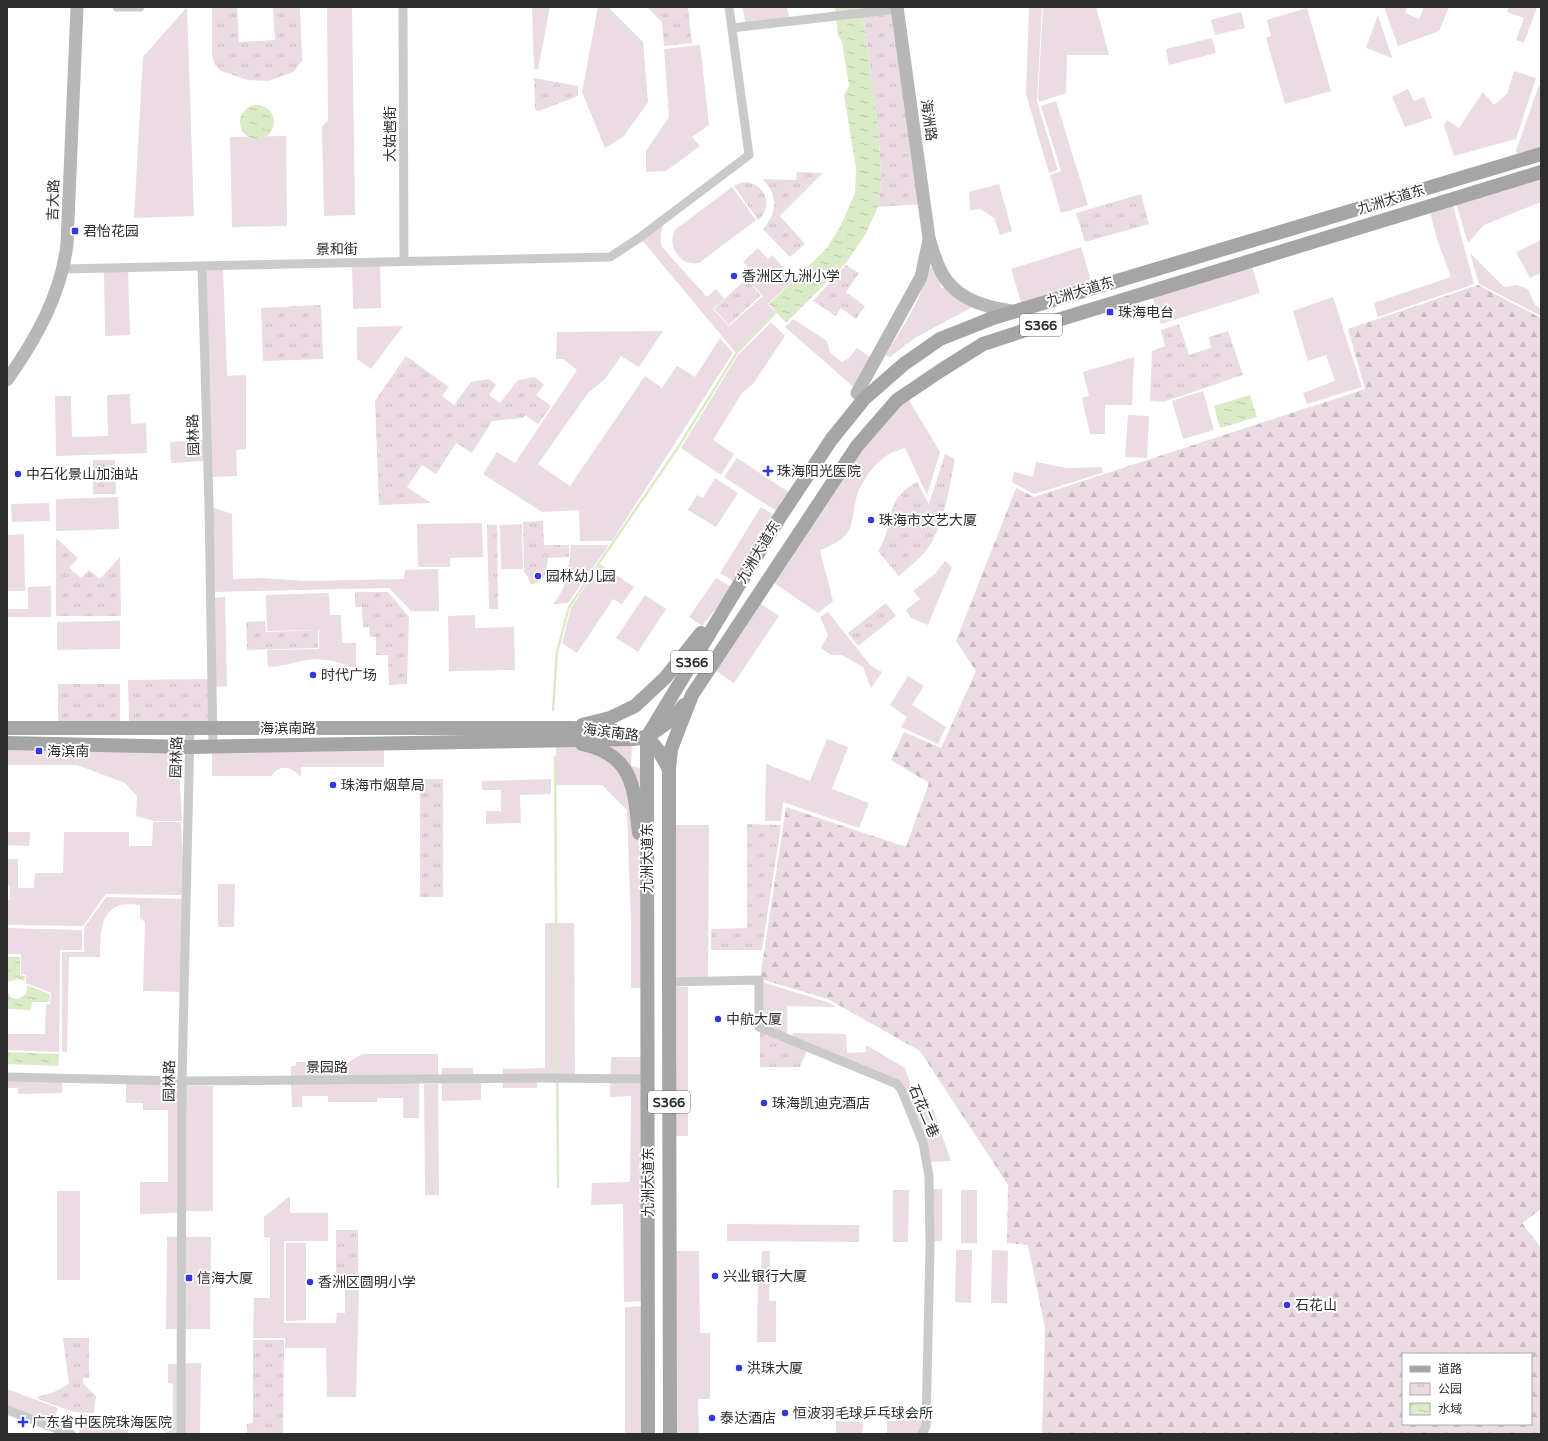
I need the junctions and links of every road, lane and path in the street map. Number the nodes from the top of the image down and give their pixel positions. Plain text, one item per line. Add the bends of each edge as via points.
1 (77, 7) edge
2 (117, 7) edge
3 (140, 7) edge
4 (403, 7) edge
5 (729, 7) edge
6 (897, 8) edge
7 (732, 28) junction
8 (1541, 154) edge
9 (1541, 172) edge
10 (929, 238) junction
11 (404, 261) junction
12 (202, 266) junction
13 (64, 269) junction
14 (1012, 311) junction
15 (7, 380) edge
16 (857, 393) dead end
17 (737, 588) junction
18 (692, 695) junction
19 (7, 728) edge
20 (213, 728) junction
21 (572, 728) junction
22 (190, 729) junction
23 (647, 737) junction
24 (564, 741) junction
25 (7, 743) edge
26 (190, 747) junction
27 (213, 747) junction
28 (670, 769) junction
29 (647, 892) junction
30 (669, 982) junction
31 (7, 1077) edge
32 (647, 1079) junction
33 (182, 1081) junction
34 (7, 1410) edge
35 (646, 1430) edge
36 (71, 1434) edge
37 (181, 1434) edge
38 (670, 1434) edge
39 (922, 1434) edge

1 - 13 street, 吉大路
2 - 3 street
4 - 11 street, 大姑乸街
5 - 7 street
6 - 7 street
6 - 10 street, 海洲路
7 - 11 street, 景和街 via 749,154 639,238 610,257
8 - 14 main road, 九洲大道东 / S366
9 - 18 main road, 九洲大道东 / S366 via 1038,326 984,344 940,371 898,400 857,446
10 - 14 street via 939,268 957,291 978,304
10 - 16 street via 921,277
11 - 12 street, 景和街
12 - 13 street, 景和街
12 - 20 street, 园林路
13 - 15 street, 吉大路 via 35,339
14 - 17 main road, 九洲大道东 / S366 via 940,339 904,364 864,399 818,459
17 - 21 main road via 665,678 636,706 610,718
17 - 23 main road, 九洲大道东 / S366
18 - 23 main road via 671,720
18 - 28 main road, 九洲大道东 / S366 via 671,749
19 - 22 main road, 海滨南路
20 - 21 main road, 海滨南路
20 - 22 main road, 海滨南路
20 - 27 street, 园林路
21 - 23 main road, 海滨南路 via 634,733
22 - 26 street, 园林路
23 - 24 main road, 海滨南路
23 - 28 main road
23 - 29 main road, 九洲大道东 / S366
24 - 27 main road, 海滨南路
24 - 29 main road via 595,747 613,755 625,768 631,780
25 - 26 main road, 海滨南路
26 - 27 main road, 海滨南路
26 - 33 street, 园林路
28 - 30 main road, 九洲大道东 / S366
29 - 32 main road, 九洲大道东 / S366
30 - 38 main road, 九洲大道东 / S366
30 - 39 street, 石花二巷 via 759,980 759,1027 897,1084 902,1091 923,1143 929,1176 926,1426
31 - 33 street, 景园路
32 - 33 street, 景园路
32 - 35 main road, 九洲大道东 / S366
33 - 37 street, 园林路
34 - 36 street

